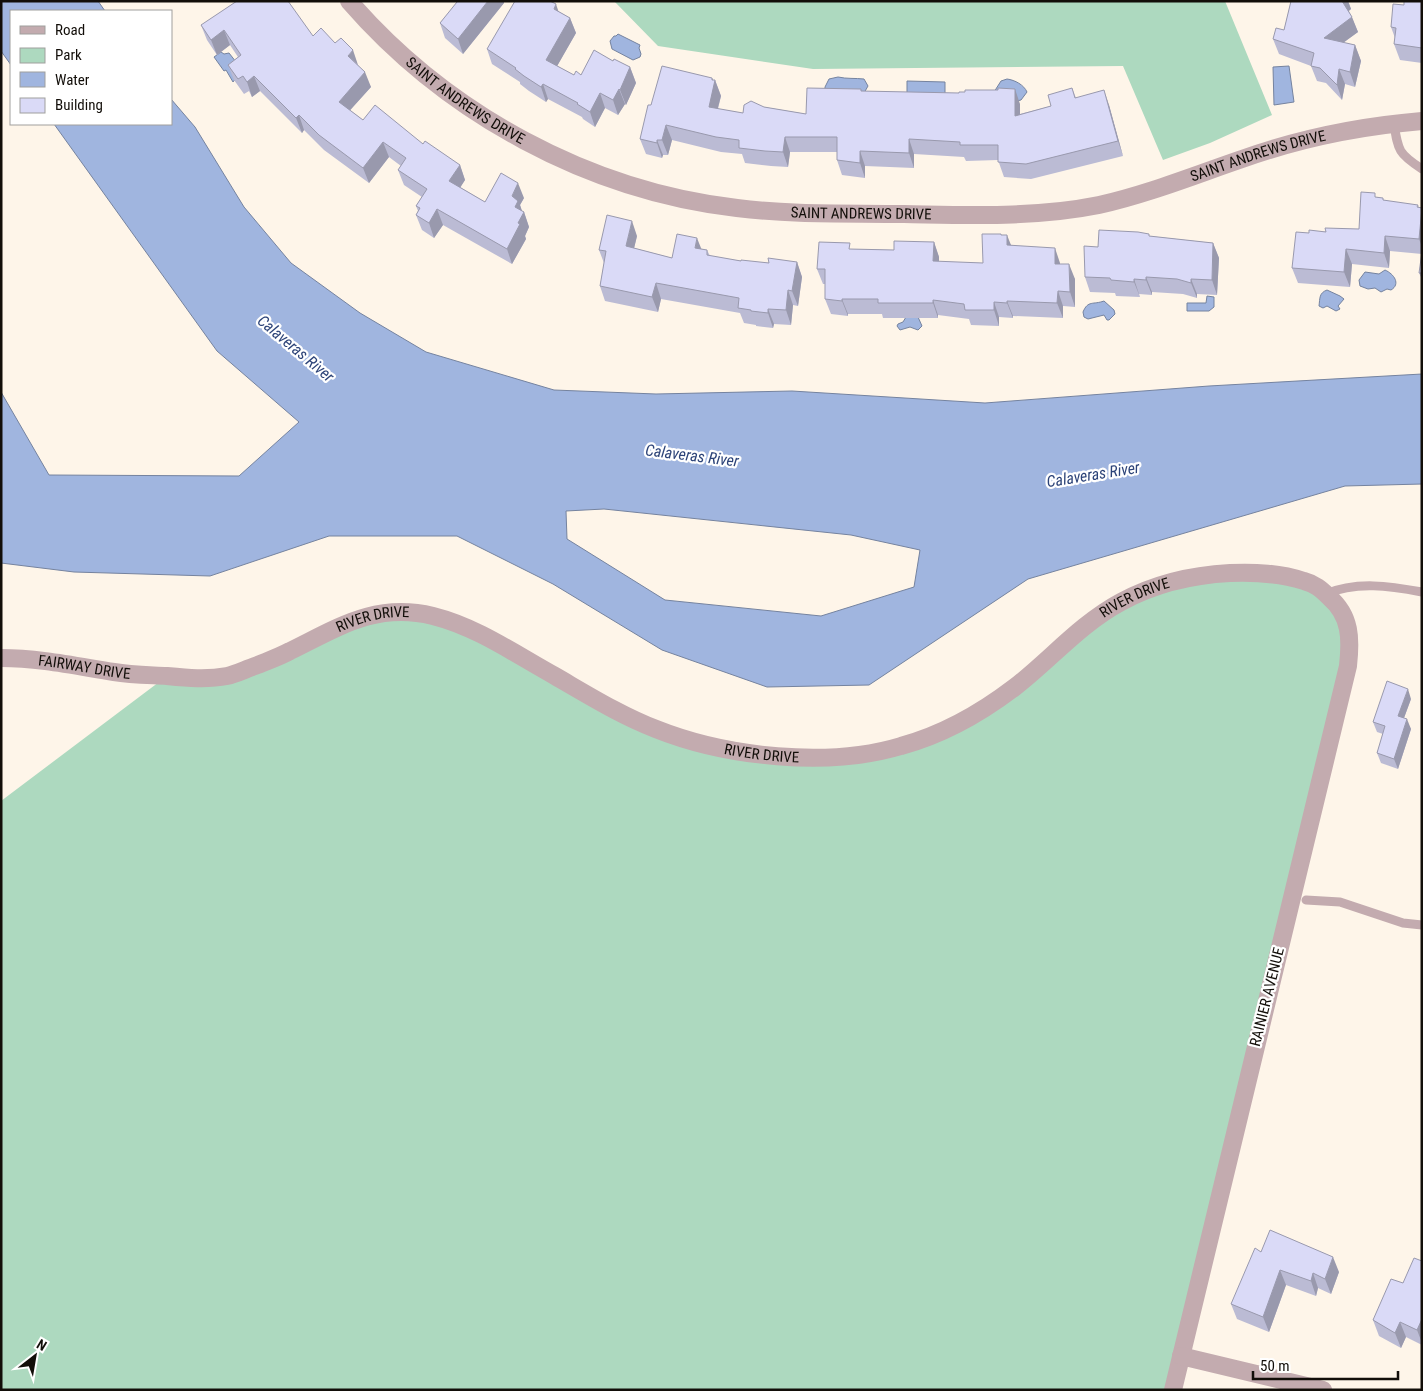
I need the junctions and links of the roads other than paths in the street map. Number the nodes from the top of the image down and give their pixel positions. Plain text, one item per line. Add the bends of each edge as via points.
1 (350, 1) edge
2 (1422, 121) edge
3 (1394, 124) junction
4 (1422, 169) edge
5 (1422, 592) edge
6 (1326, 594) junction
7 (1339, 606) joint
8 (1, 658) edge
9 (167, 676) joint
10 (1306, 900) dead end
11 (1422, 925) edge
12 (1181, 1356) junction
13 (1173, 1390) edge
14 (1323, 1390) edge

1 - 3 street, SAINT ANDREWS DRIVE via 365,20 438,85 482,116 530,143 630,185 682,199 736,208 790,213 1007,215 1052,212 1101,204 1271,150
2 - 3 street, SAINT ANDREWS DRIVE
3 - 4 lane via 1397,146 1406,158
5 - 6 lane via 1360,586 1340,588
6 - 7 street, RIVER DRIVE
6 - 9 street, RIVER DRIVE via 1316,584 1272,573 1218,574 1155,587 1118,603 1096,617 1015,687 949,728 902,746 824,758 733,750 655,728 609,707 481,634 431,616 409,612 369,615 346,622 285,654 230,675 205,679
7 - 12 street, RAINIER AVENUE via 1347,622 1348,666
8 - 9 street, FAIRWAY DRIVE
10 - 11 lane via 1340,902 1403,923
12 - 13 street, RAINIER AVENUE
12 - 14 street

